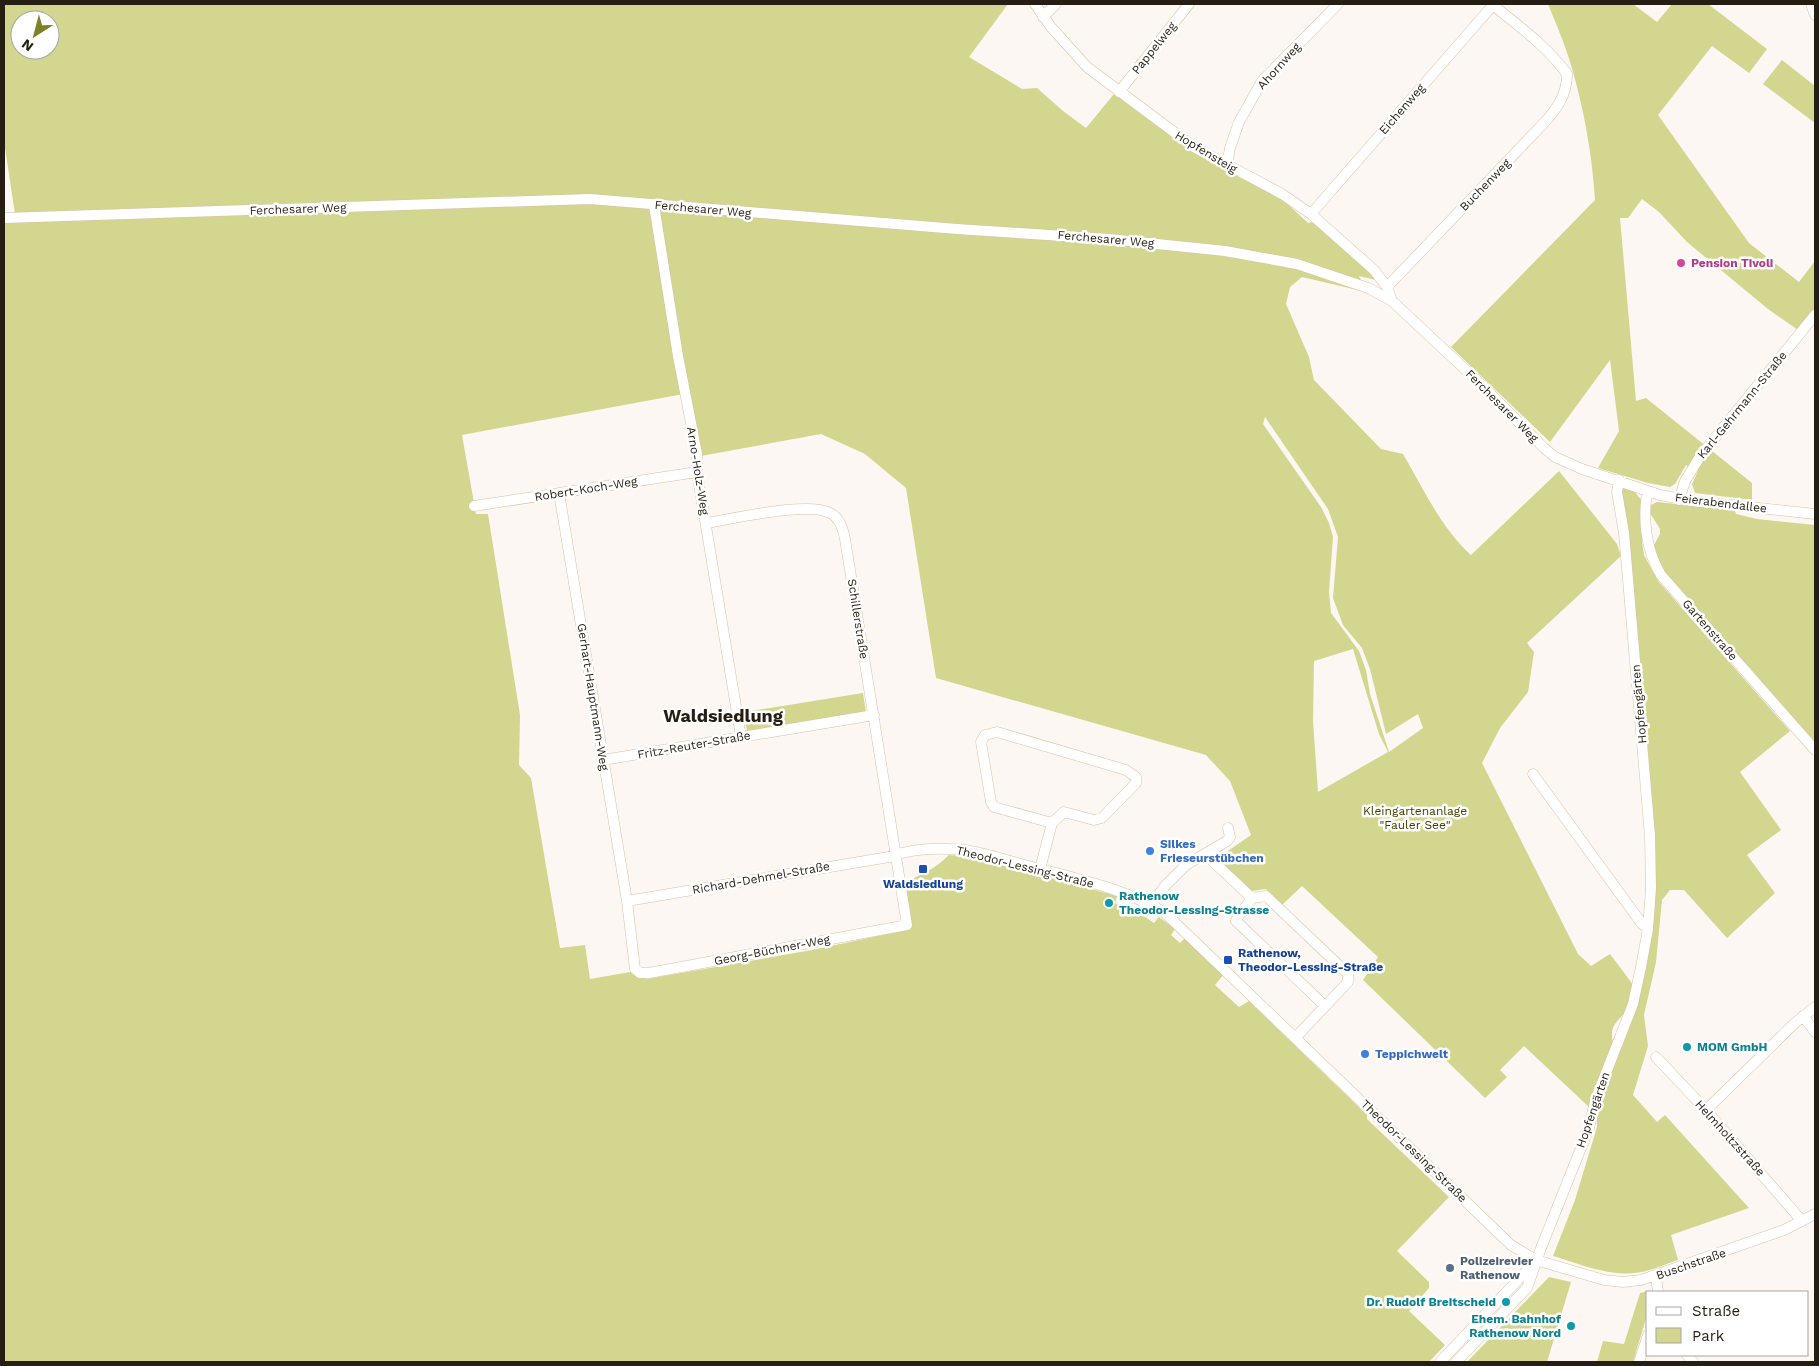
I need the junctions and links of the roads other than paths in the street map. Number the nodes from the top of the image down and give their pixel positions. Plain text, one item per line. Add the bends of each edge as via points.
1 (1035, 4) edge
2 (1056, 4) edge
3 (1190, 4) edge
4 (1338, 4) edge
5 (1492, 4) edge
6 (1811, 4) edge
7 (1815, 15) edge
8 (1043, 17) junction
9 (1119, 92) junction
10 (1227, 166) junction
11 (654, 205) junction
12 (1311, 214) junction
13 (4, 218) edge
14 (1387, 287) junction
15 (1392, 301) junction
16 (1815, 315) edge
17 (1812, 327) edge
18 (698, 472) junction
19 (1623, 482) junction
20 (1647, 492) junction
21 (559, 493) junction
22 (1679, 500) junction
23 (474, 506) dead end
24 (1815, 514) edge
25 (706, 523) junction
26 (874, 715) junction
27 (741, 737) junction
28 (1815, 750) edge
29 (603, 760) junction
30 (1533, 774) dead end
31 (1052, 823) junction
32 (1228, 828) dead end
33 (896, 854) junction
34 (1205, 854) junction
35 (1040, 869) junction
36 (1252, 898) junction
37 (626, 901) junction
38 (1151, 905) junction
39 (1648, 928) junction
40 (1325, 1006) junction
41 (1815, 1007) edge
42 (1803, 1016) junction
43 (1815, 1032) edge
44 (1296, 1037) junction
45 (1656, 1057) dead end
46 (1706, 1110) junction
47 (1815, 1214) edge
48 (1802, 1221) junction
49 (1536, 1260) junction
50 (1561, 1267) joint
51 (1656, 1276) junction
52 (1658, 1291) edge
53 (1646, 1340) edge
54 (1440, 1362) edge
55 (1456, 1362) edge
56 (1639, 1362) edge

1 - 8 street, Hopfensteig
2 - 8 street
3 - 9 street, Pappelweg
4 - 10 street, Ahornweg via 1262,81 1239,122
5 - 12 street, Eichenweg
5 - 14 street, Buchenweg via 1560,65 1567,74 1564,94 1552,114
6 - 7 street
8 - 9 street, Hopfensteig via 1087,67
9 - 10 street, Hopfensteig via 1194,147
10 - 12 street, Hopfensteig via 1282,194
11 - 13 street, Ferchesarer Weg via 590,198
11 - 15 street, Ferchesarer Weg via 1099,238 1225,251 1297,264 1368,288
11 - 18 street, Arno-Holz-Weg
12 - 14 street, Hopfensteig via 1374,270
14 - 15 street, Ferchesarer Weg
15 - 19 street, Ferchesarer Weg via 1555,457
16 - 17 street, Karl-Gehrmann-Straße
17 - 22 street, Karl-Gehrmann-Straße via 1701,455 1685,481
18 - 21 street, Robert-Koch-Weg
18 - 25 street, Arno-Holz-Weg
19 - 20 street, Feierabendallee
19 - 39 street, Hopfengärten via 1617,492 1624,533 1650,836
20 - 22 street, Feierabendallee
20 - 28 street, Gartenstraße via 1649,550 1660,575
21 - 23 street, Robert-Koch-Weg
21 - 29 street, Gerhart-Hauptmann-Weg
22 - 24 street, Feierabendallee
25 - 26 street, Schillerstraße via 818,508 831,513 840,523
25 - 27 street, Arno-Holz-Weg
26 - 27 street, Fritz-Reuter-Straße
26 - 33 street, Schillerstraße
27 - 29 street, Fritz-Reuter-Straße
29 - 37 street, Gerhart-Hauptmann-Weg
30 - 39 street via 1562,823
31 - 31 street via 994,807 981,742 985,735 997,732 1126,770 1136,777 1136,783 1102,818 1094,820 1064,812
31 - 35 street
32 - 34 street via 1230,837 1227,841
33 - 35 street, Theodor-Lessing-Straße via 951,849
33 - 37 street, Richard-Dehmel-Straße
33 - 37 street, Georg-Büchner-Weg via 907,925 649,973 635,969
34 - 36 street
34 - 38 street via 1186,865
35 - 38 street, Theodor-Lessing-Straße via 1114,889
36 - 40 street via 1236,921
36 - 40 street via 1266,896 1348,974 1348,982
38 - 44 street, Theodor-Lessing-Straße via 1176,923
39 - 49 street, Hopfengärten via 1632,1004
40 - 44 street
41 - 42 street
42 - 43 street
42 - 46 street
44 - 49 street, Theodor-Lessing-Straße via 1506,1240
45 - 46 street, Helmholtzstraße
46 - 48 street, Helmholtzstraße
47 - 48 street, Buschstraße
48 - 51 street, Buschstraße
49 - 50 street, Theodor-Lessing-Straße
49 - 54 street
49 - 55 street, Hopfengärten via 1527,1288
50 - 51 street, Buschstraße via 1614,1282
51 - 52 street
53 - 56 street

